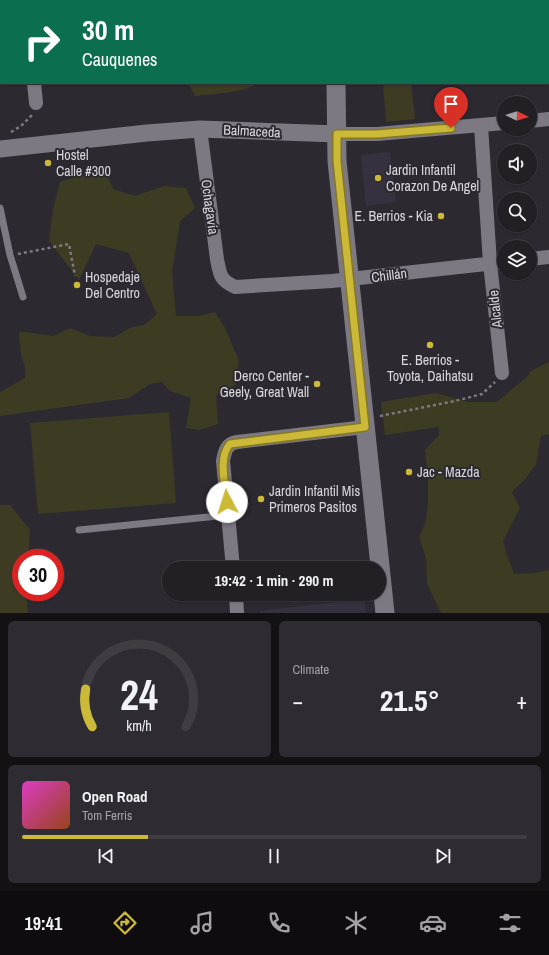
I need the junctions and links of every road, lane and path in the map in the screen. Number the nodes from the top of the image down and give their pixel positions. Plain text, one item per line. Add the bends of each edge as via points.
1 (34, 84) edge
2 (336, 84) edge
3 (36, 103) joint
4 (549, 119) edge
5 (537, 120) edge
6 (497, 125) edge
7 (481, 126) junction
8 (200, 129) junction
9 (6, 132) dead end
10 (337, 134) junction
11 (0, 149) edge
12 (0, 208) edge
13 (10, 255) junction
14 (549, 257) edge
15 (537, 258) edge
16 (497, 263) edge
17 (75, 276) dead end
18 (349, 280) junction
19 (498, 280) edge
20 (227, 283) joint
21 (23, 297) dead end
22 (502, 373) joint
23 (380, 416) dead end
24 (365, 427) junction
25 (228, 515) junction
26 (79, 530) dead end
27 (232, 561) edge
28 (379, 561) edge
29 (237, 601) edge
30 (383, 601) edge
31 (238, 613) edge
32 (385, 613) edge

1 - 3 street
2 - 10 main road
3 - 9 path via 37,109 21,126 12,132
4 - 5 street
6 - 7 street, Balmaceda
7 - 10 street, Balmaceda via 377,134
7 - 16 street, Alcalde
8 - 10 street, Balmaceda
8 - 11 street, Balmaceda
8 - 20 street, Ochagavía via 217,259 221,277
10 - 18 main road via 337,161
12 - 13 lane
13 - 17 path via 69,244
13 - 21 lane
14 - 15 street
16 - 18 street, Chillán
18 - 20 street, Chillán via 235,287
18 - 24 main road
19 - 22 street, Alcalde
22 - 23 path via 482,394
24 - 25 street via 230,444 226,448 223,460
24 - 28 main road
25 - 26 lane
25 - 27 street
29 - 31 street
30 - 32 main road

